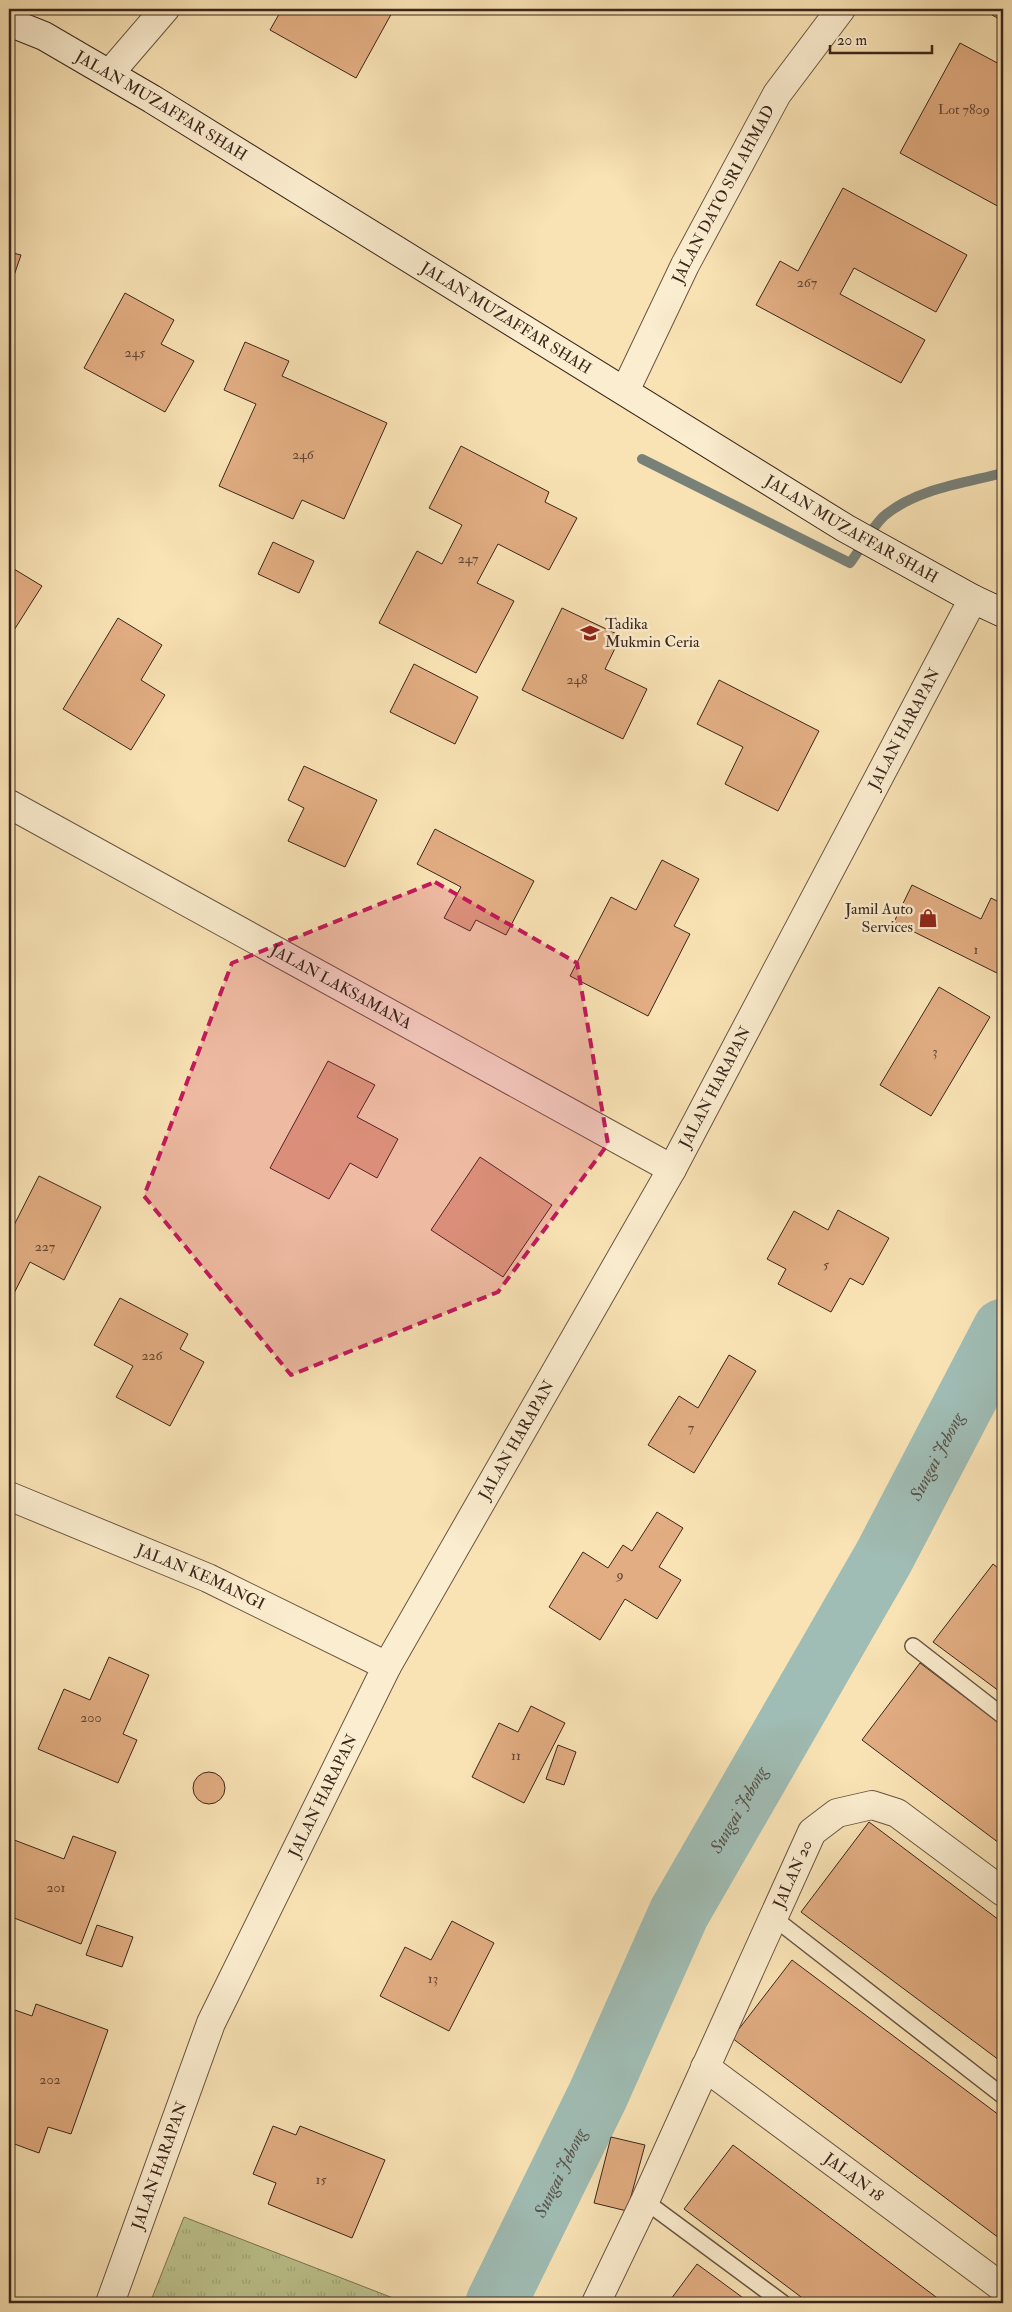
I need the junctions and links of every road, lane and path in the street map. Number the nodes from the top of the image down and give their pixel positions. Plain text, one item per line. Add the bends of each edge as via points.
1 (165, 9) edge
2 (840, 9) edge
3 (9, 22) edge
4 (110, 74) junction
5 (625, 391) junction
6 (973, 599) junction
7 (1003, 613) edge
8 (9, 804) edge
9 (672, 1169) junction
10 (9, 1496) edge
11 (913, 1646) dead end
12 (387, 1666) junction
13 (1003, 1716) edge
14 (1003, 1892) edge
15 (774, 1918) junction
16 (705, 2067) junction
17 (1003, 2096) edge
18 (644, 2201) junction
19 (1003, 2288) edge
20 (110, 2303) edge
21 (596, 2303) edge
22 (783, 2303) edge

1 - 4 street
2 - 5 street, JALAN DATO SRI AHMAD via 777,94 685,265
3 - 4 street, JALAN MUZAFFAR SHAH via 44,36
4 - 5 street, JALAN MUZAFFAR SHAH
5 - 6 street, JALAN MUZAFFAR SHAH via 846,528
6 - 7 street, JALAN MUZAFFAR SHAH
6 - 9 street, JALAN HARAPAN
8 - 9 street, JALAN LAKSAMANA
9 - 12 street, JALAN HARAPAN
10 - 12 street, JALAN KEMANGI via 208,1578
11 - 13 lane
12 - 20 street, JALAN HARAPAN via 210,2023
14 - 15 street, JALAN 20 via 897,1813 872,1805 837,1813 812,1832
15 - 16 street, JALAN 20
15 - 17 lane
16 - 18 street, JALAN 20
16 - 19 street, JALAN 18
18 - 21 street, JALAN 20
18 - 22 lane

